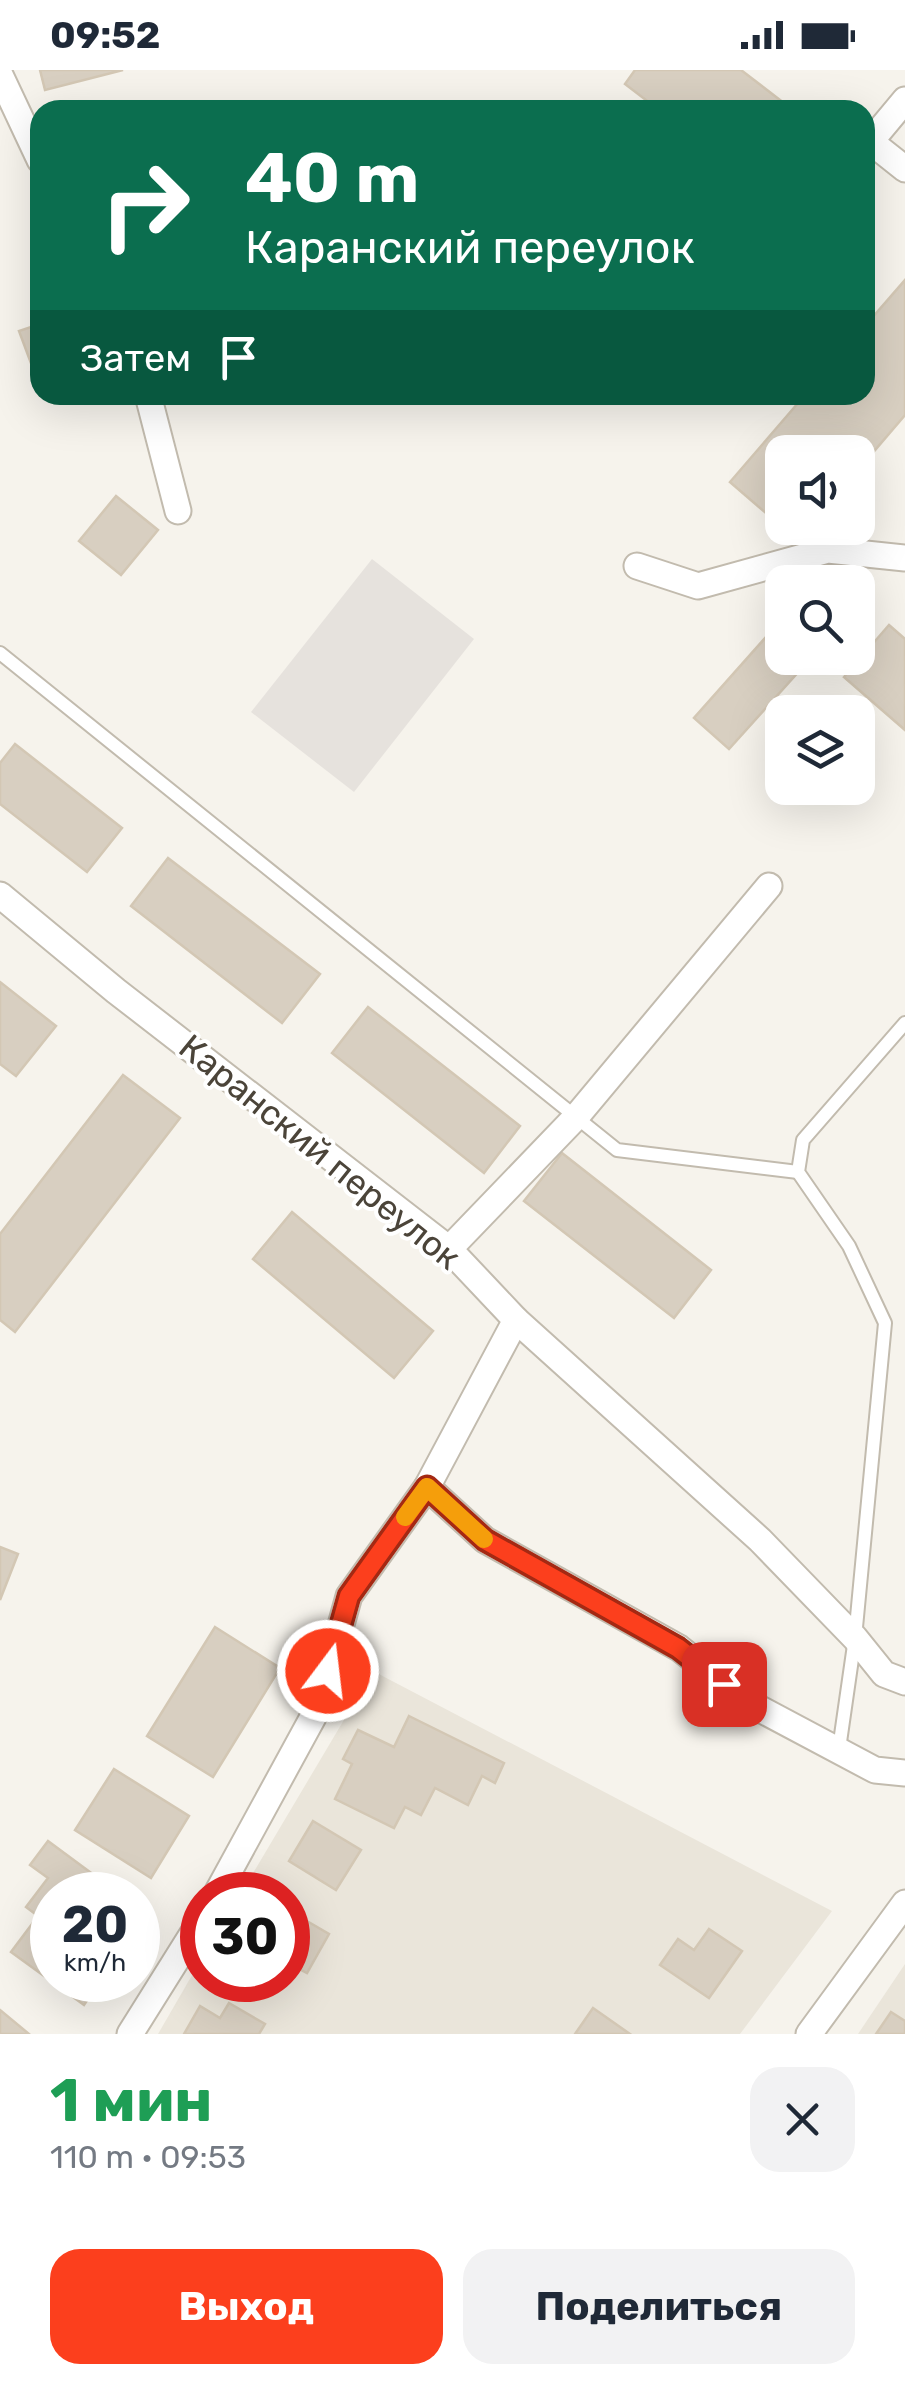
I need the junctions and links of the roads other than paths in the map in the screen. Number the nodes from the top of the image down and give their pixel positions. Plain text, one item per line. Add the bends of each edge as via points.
1 (0, 75) edge
2 (905, 100) edge
3 (875, 136) edge
4 (30, 139) edge
5 (875, 150) edge
6 (905, 169) edge
7 (151, 405) edge
8 (178, 512) dead end
9 (905, 558) edge
10 (637, 566) dead end
11 (0, 652) edge
12 (769, 886) dead end
13 (0, 895) edge
14 (905, 1023) edge
15 (576, 1117) junction
16 (798, 1172) junction
17 (449, 1250) junction
18 (516, 1320) junction
19 (427, 1487) junction
20 (855, 1638) junction
21 (905, 1682) edge
22 (840, 1749) junction
23 (905, 1773) edge
24 (229, 1872) edge
25 (905, 1903) edge
26 (180, 1953) edge
27 (130, 2034) edge
28 (810, 2034) edge

1 - 4 street
2 - 3 street
5 - 6 street
7 - 8 street
9 - 10 street via 828,550 698,586
11 - 15 lane
12 - 15 street
13 - 17 street, Каранский переулок
14 - 16 lane via 803,1140
15 - 16 lane via 617,1150
15 - 17 street
16 - 20 lane via 850,1246 885,1323
17 - 18 street, Каранский переулок
18 - 19 street
18 - 20 street, Каранский переулок via 760,1540
19 - 22 street via 485,1540 678,1648 746,1702
19 - 24 street via 349,1596 318,1708
20 - 21 street, Каранский переулок via 884,1674
20 - 22 lane
22 - 23 street via 875,1770
25 - 28 street
26 - 27 street

